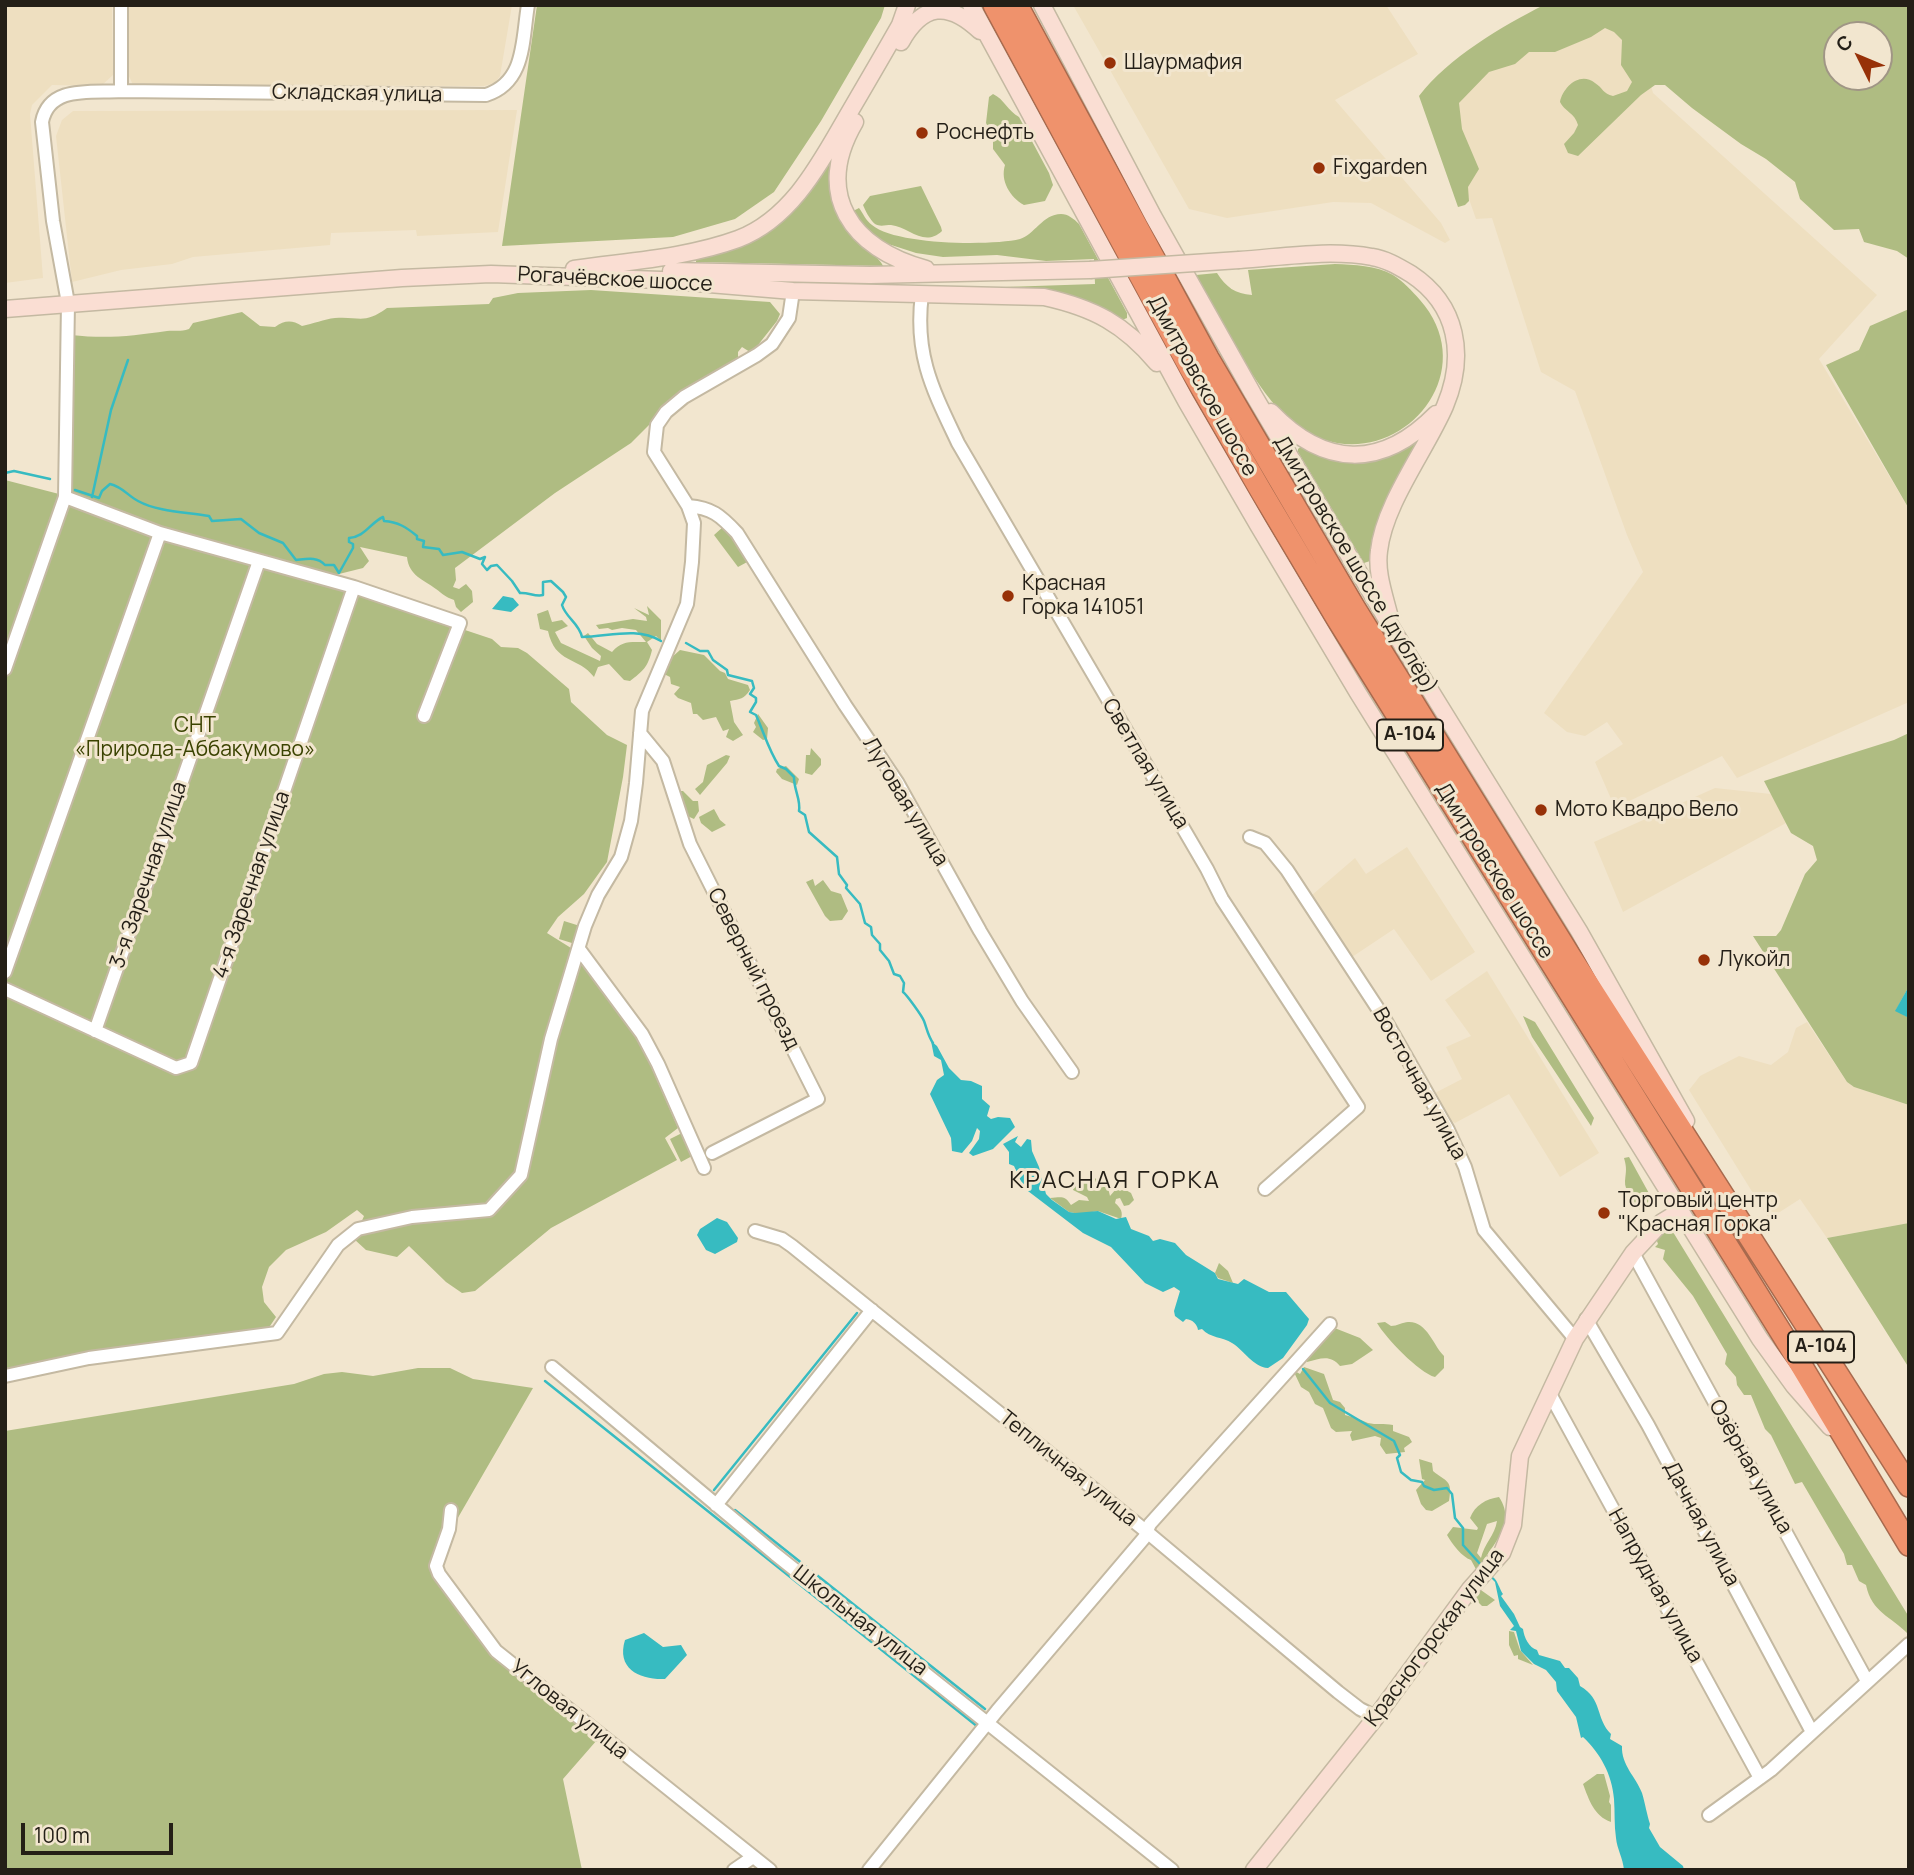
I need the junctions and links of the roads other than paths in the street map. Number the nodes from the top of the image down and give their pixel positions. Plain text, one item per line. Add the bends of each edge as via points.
1 (121, 5) edge
2 (528, 5) edge
3 (907, 5) edge
4 (971, 5) edge
5 (994, 5) edge
6 (1017, 5) edge
7 (1042, 5) edge
8 (993, 47) junction
9 (121, 91) junction
10 (575, 268) junction
11 (491, 274) junction
12 (946, 274) junction
13 (793, 291) junction
14 (922, 294) junction
15 (68, 303) junction
16 (5, 309) edge
17 (1253, 394) junction
18 (1186, 401) junction
19 (1445, 405) junction
20 (65, 497) junction
21 (688, 506) junction
22 (160, 533) junction
23 (259, 561) junction
24 (355, 587) junction
25 (1393, 630) junction
26 (5, 669) edge
27 (424, 716) dead end
28 (640, 733) junction
29 (1250, 837) dead end
30 (579, 949) junction
31 (5, 972) edge
32 (5, 989) edge
33 (95, 1031) junction
34 (1072, 1072) dead end
35 (712, 1153) dead end
36 (704, 1168) dead end
37 (1265, 1189) dead end
38 (1721, 1190) junction
39 (1680, 1211) junction
40 (755, 1231) dead end
41 (1633, 1253) junction
42 (872, 1310) junction
43 (1586, 1319) junction
44 (1330, 1324) dead end
45 (1575, 1339) junction
46 (552, 1367) dead end
47 (5, 1376) edge
48 (1550, 1394) junction
49 (1850, 1450) junction
50 (1909, 1486) edge
51 (716, 1505) junction
52 (452, 1510) dead end
53 (1147, 1532) junction
54 (1909, 1545) edge
55 (1909, 1644) edge
56 (1867, 1681) junction
57 (1376, 1717) junction
58 (988, 1723) junction
59 (1812, 1731) junction
60 (1760, 1778) junction
61 (1709, 1815) dead end
62 (753, 1857) junction
63 (734, 1870) edge
64 (770, 1870) edge
65 (869, 1870) edge
66 (1172, 1870) edge
67 (1254, 1870) edge

1 - 9 street
2 - 9 street, Складская улица via 514,75 499,91 486,95
3 - 10 main road via 900,25 810,178 776,216 740,238 716,246
4 - 8 main road
5 - 49 highway, Дмитровское шоссе / А-104 via 1261,491
6 - 38 highway, Дмитровское шоссе / А-104 via 1278,480 1555,933
7 - 17 main road, Дмитровское шоссе (дублёр)
8 - 12 main road via 960,14 933,10 923,15 908,28 849,132 838,164 838,195 856,231 871,245 910,265
8 - 18 main road
9 - 15 street, Складская улица via 64,94 44,112 53,221
10 - 11 main road
10 - 12 main road
11 - 13 main road, Рогачёвское шоссе via 661,280
11 - 15 main road, Рогачёвское шоссе
12 - 19 main road, bridge via 1090,270 1324,253 1375,257 1420,281 1439,299 1451,322 1457,347 1455,381
13 - 14 main road, Рогачёвское шоссе
13 - 21 street via 789,318 772,344 684,397 657,425 654,453
14 - 18 main road, Рогачёвское шоссе via 1044,298 1101,314 1144,347
14 - 37 street, Светлая улица via 921,348 931,385 958,443 1222,899 1358,1107
15 - 16 main road, Рогачёвское шоссе
15 - 20 street
17 - 19 main road via 1304,440 1328,452 1348,454 1395,446 1422,429
17 - 25 main road, Дмитровское шоссе (дублёр)
18 - 39 main road via 1358,693
19 - 25 main road via 1383,532 1379,570
20 - 22 street
20 - 26 street
21 - 28 street via 694,523 687,604 641,716
21 - 34 street, Луговая улица via 708,507 737,533 897,782 1022,1001
22 - 23 street
22 - 31 street
23 - 24 street
23 - 33 street, 3-я Заречная улица
24 - 27 street via 460,623
24 - 33 street, 4-я Заречная улица via 191,1063 176,1068
25 - 38 main road, Дмитровское шоссе (дублёр) via 1578,931
28 - 30 street via 621,857 598,895
28 - 35 street, Северный проезд via 663,761 690,844 818,1099
29 - 45 street, Восточная улица via 1265,843 1287,870 1384,1018 1448,1130 1484,1230
30 - 36 street via 642,1034
30 - 47 street via 551,1039 521,1175 489,1210 412,1217 358,1229 338,1245 276,1333 89,1357
32 - 33 street
38 - 50 highway, Дмитровское шоссе / А-104
39 - 41 main road, Красногорская улица via 1662,1222
39 - 49 main road via 1767,1349
40 - 42 street, Тепличная улица via 782,1240
41 - 43 main road, Красногорская улица
41 - 56 street, Озёрная улица
42 - 51 street
42 - 53 street, Тепличная улица
43 - 45 main road, Красногорская улица
43 - 59 street, Дачная улица
44 - 53 street
45 - 48 main road, Красногорская улица
46 - 51 street, Школьная улица
48 - 57 main road, Красногорская улица via 1520,1455 1508,1541
48 - 60 street, Напрудная улица
49 - 54 highway, Дмитровское шоссе / А-104
51 - 58 street, Школьная улица
52 - 62 street, Угловая улица via 436,1566 496,1651
53 - 57 street, Тепличная улица via 1338,1692
53 - 58 street
55 - 56 street
56 - 59 street
57 - 67 main road, Красногорская улица
58 - 65 street
58 - 66 street, Школьная улица
59 - 60 street
60 - 61 street
62 - 63 street
62 - 64 street, Угловая улица

